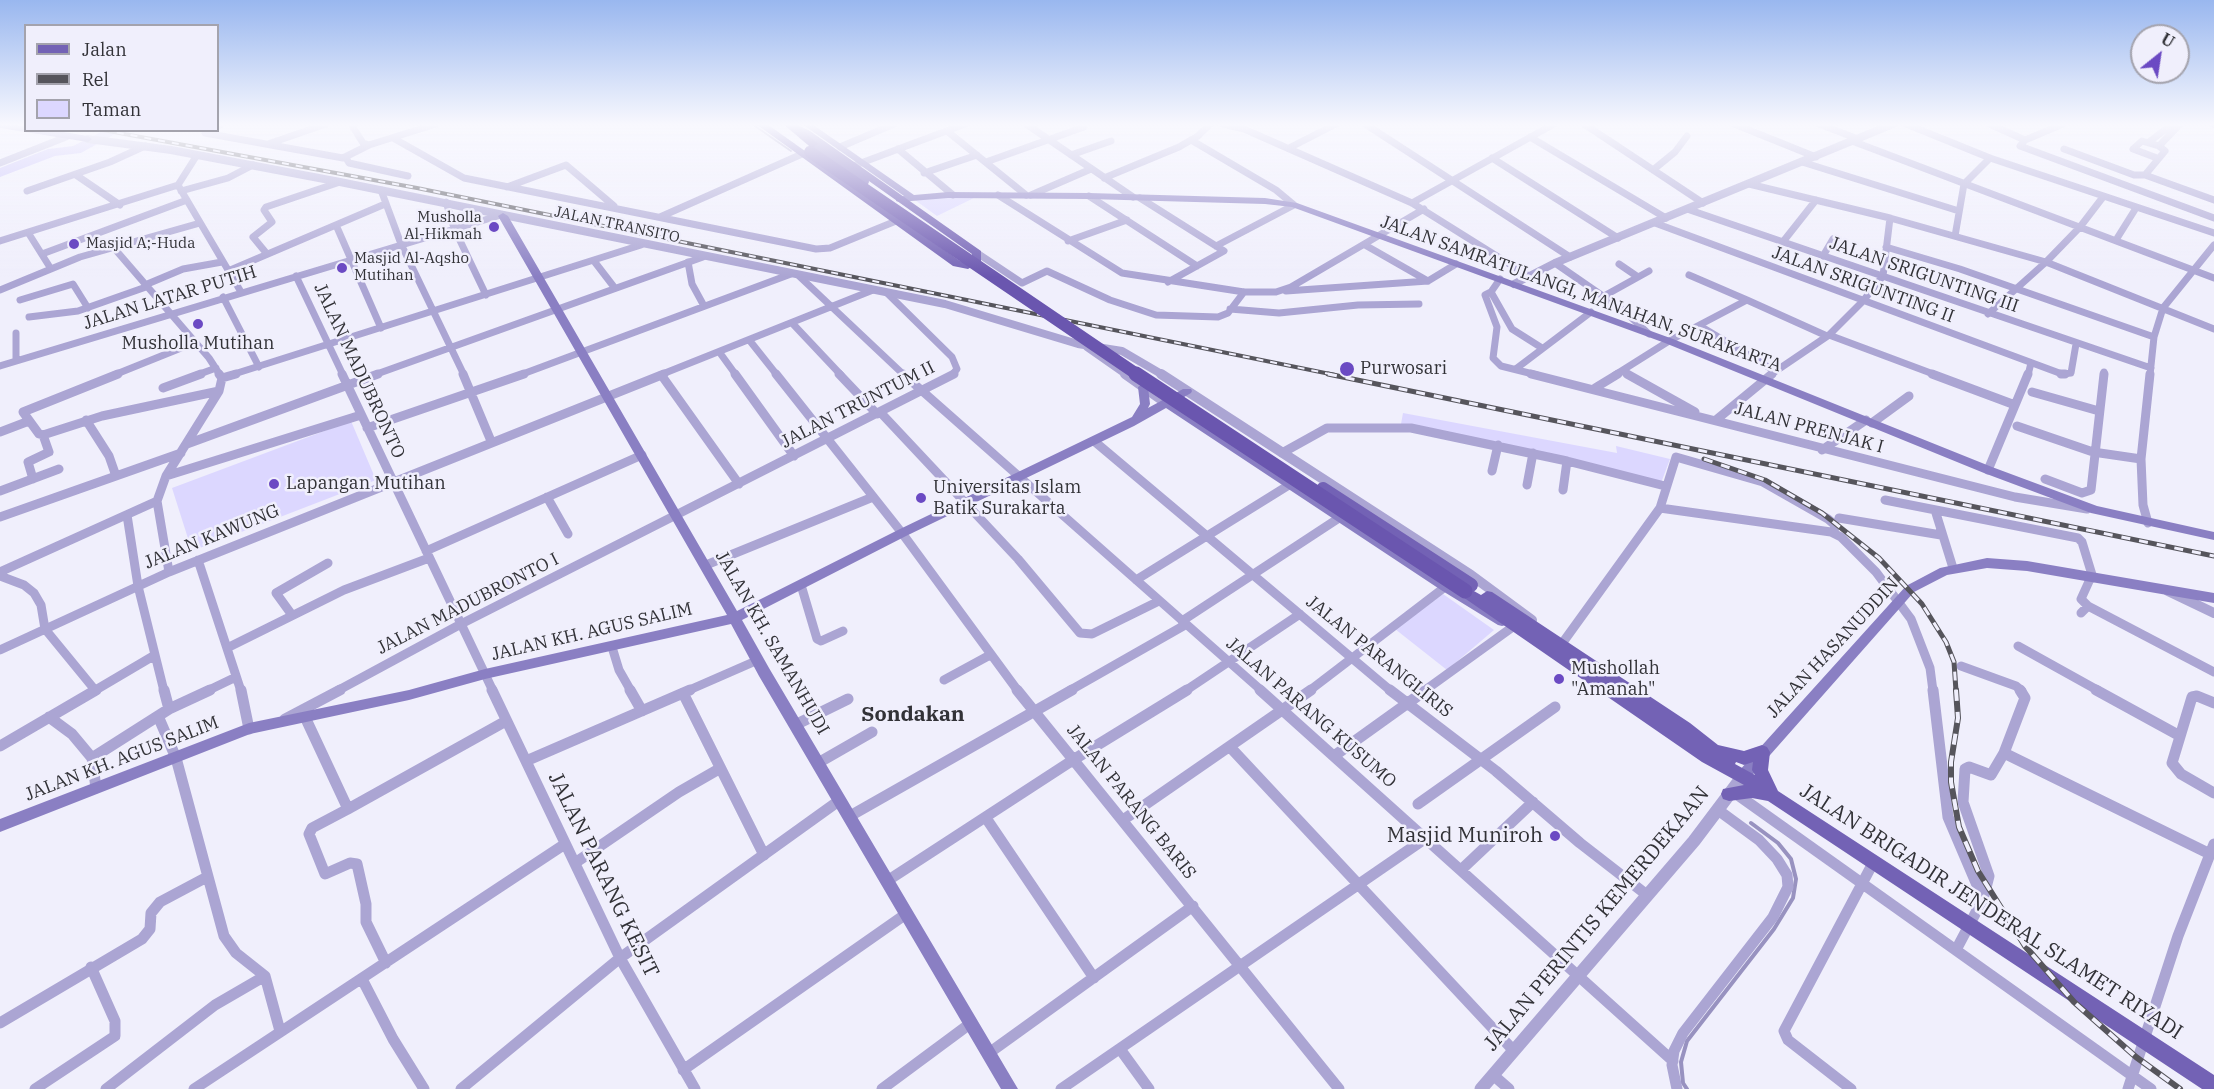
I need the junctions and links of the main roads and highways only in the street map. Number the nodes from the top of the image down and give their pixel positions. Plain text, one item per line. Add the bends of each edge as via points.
1 (837, 175) edge
2 (845, 175) edge
3 (870, 175) edge
4 (876, 175) edge
5 (914, 196) junction
6 (900, 199) junction
7 (502, 215) road end
8 (1143, 387) road end
9 (1187, 391) road end
10 (1166, 403) junction
11 (1134, 421) junction
12 (2214, 536) edge
13 (1468, 588) junction
14 (2214, 598) edge
15 (735, 618) junction
16 (1514, 626) junction
17 (1762, 752) junction
18 (1728, 763) junction
19 (1774, 797) junction
20 (0, 826) edge
21 (2214, 1086) edge
22 (1010, 1089) edge

1 - 6 main road via 893,223 961,266 974,263 977,253
2 - 13 highway, bridge via 1209,423
3 - 6 main road
4 - 5 main road
5 - 6 main road, JALAN SAMRATULANGI, MANAHAN, SURAKARTA
5 - 12 main road, JALAN SAMRATULANGI, MANAHAN, SURAKARTA via 1089,196 1294,205 1669,341 2095,510
7 - 15 main road, JALAN KH. SAMANHUDI
8 - 11 main road via 1145,404
9 - 10 main road, JALAN KH. AGUS SALIM
10 - 11 main road, JALAN KH. AGUS SALIM
10 - 16 main road via 1487,614
11 - 15 main road, JALAN KH. AGUS SALIM
13 - 16 main road
13 - 18 main road via 1561,645
14 - 17 main road, JALAN HASANUDDIN via 2027,566 1987,563 1953,568 1916,585 1899,601
15 - 20 main road, JALAN KH. AGUS SALIM via 249,729
15 - 22 main road, JALAN KH. SAMANHUDI
16 - 18 main road via 1708,757
17 - 18 main road, JALAN HASANUDDIN
17 - 18 main road
17 - 19 main road via 1762,778
18 - 19 main road, JALAN BRIGADIR JENDERAL SLAMET RIYADI
18 - 19 main road via 1731,794 1752,791
19 - 21 main road, JALAN BRIGADIR JENDERAL SLAMET RIYADI

